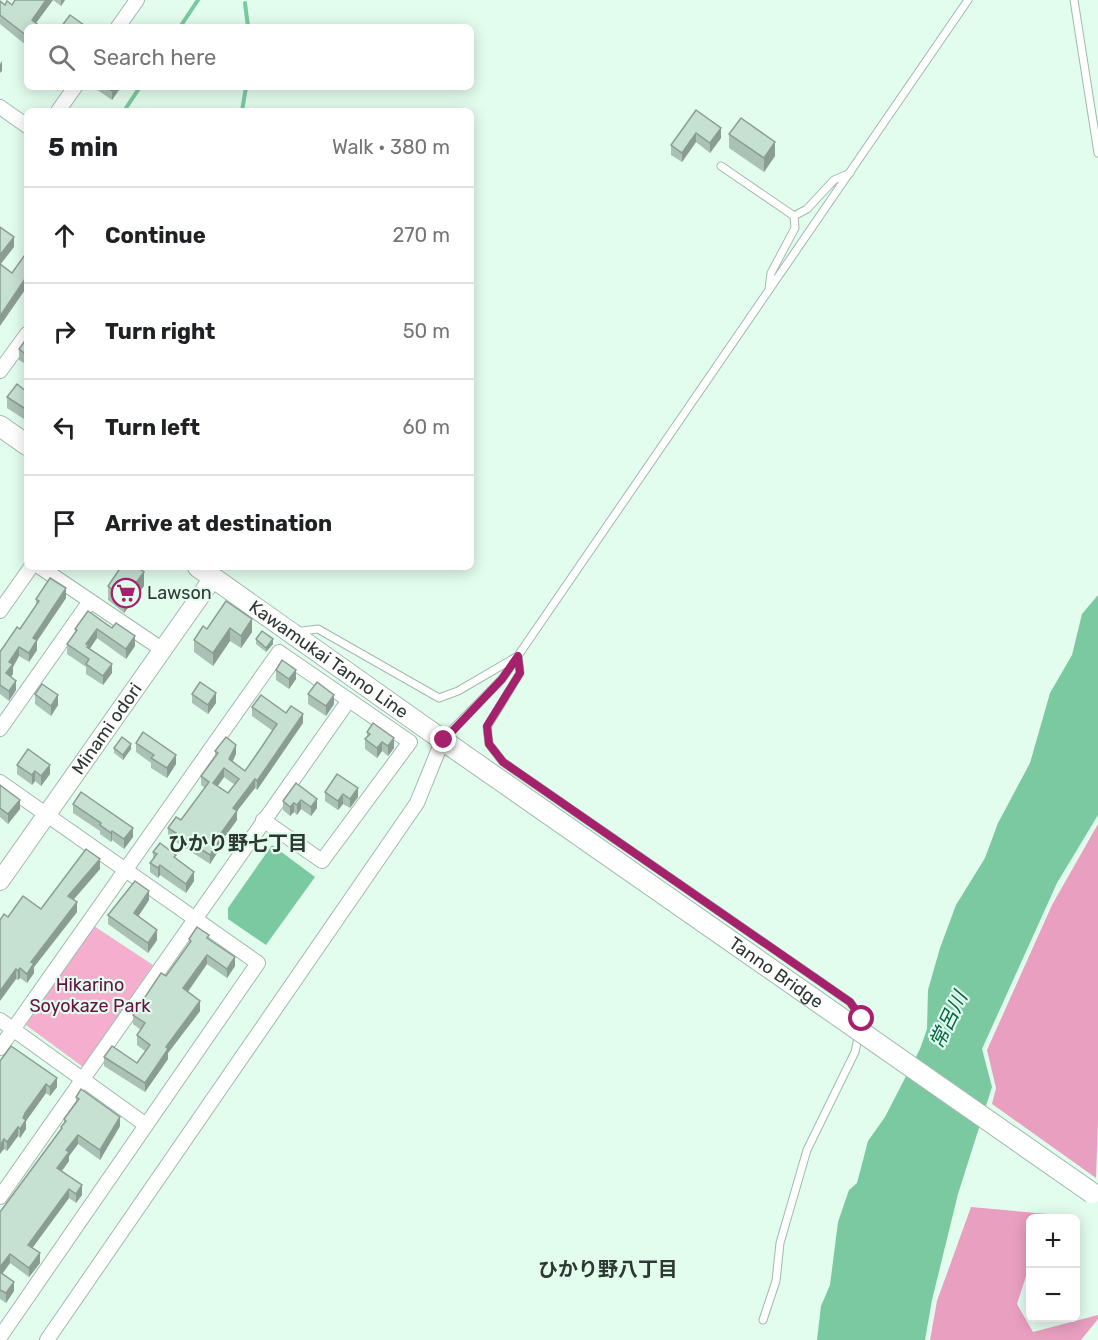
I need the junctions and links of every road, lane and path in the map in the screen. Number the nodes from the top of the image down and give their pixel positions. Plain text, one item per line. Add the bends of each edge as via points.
1 (137, 0) edge
2 (968, 0) edge
3 (1074, 0) edge
4 (120, 24) edge
5 (73, 90) edge
6 (0, 107) edge
7 (60, 108) edge
8 (24, 124) edge
9 (1098, 153) edge
10 (721, 166) dead end
11 (850, 173) junction
12 (794, 216) junction
13 (768, 291) junction
14 (24, 338) edge
15 (0, 370) edge
16 (0, 426) edge
17 (24, 443) edge
18 (29, 570) edge
19 (44, 570) edge
20 (205, 572) edge
21 (90, 601) junction
22 (0, 611) edge
23 (291, 632) junction
24 (163, 650) junction
25 (518, 656) junction
26 (349, 700) junction
27 (0, 729) edge
28 (444, 740) junction
29 (461, 753) joint
30 (0, 782) edge
31 (47, 815) junction
32 (263, 820) junction
33 (126, 870) junction
34 (0, 881) edge
35 (195, 919) junction
36 (0, 1020) edge
37 (13, 1029) junction
38 (0, 1048) edge
39 (83, 1080) junction
40 (146, 1125) junction
41 (1095, 1195) edge
42 (0, 1197) edge
43 (763, 1320) dead end
44 (1, 1334) edge
45 (47, 1340) edge

1 - 4 street
2 - 11 lane
3 - 9 lane
5 - 7 street
6 - 8 street
10 - 12 lane
11 - 12 lane via 834,180 807,209
11 - 13 lane
12 - 13 lane via 795,228 771,273
13 - 25 lane
14 - 15 street
16 - 17 main road
18 - 22 street
19 - 21 street
20 - 23 main road, Kawamukai Tanno Line
20 - 24 street, Minami odori
21 - 24 street
21 - 27 street
23 - 25 lane via 318,628 438,698 458,691
23 - 28 main road, Kawamukai Tanno Line
24 - 31 street, Minami odori
25 - 28 lane via 502,679
25 - 43 lane via 520,673 487,726 489,744 503,762 850,1002 862,1019 855,1052 807,1150
26 - 32 street
26 - 32 street via 410,742 322,861
26 - 33 street via 279,652
28 - 29 main road, Kawamukai Tanno Line
28 - 45 street via 417,803
29 - 41 main road, Tanno Bridge, bridge
30 - 31 street
31 - 33 street
31 - 34 street, Minami odori
32 - 35 street
33 - 35 street
33 - 37 street
35 - 39 street
35 - 40 street via 258,963
36 - 37 street
37 - 38 street
37 - 39 street
39 - 40 street
39 - 42 street
40 - 44 street

